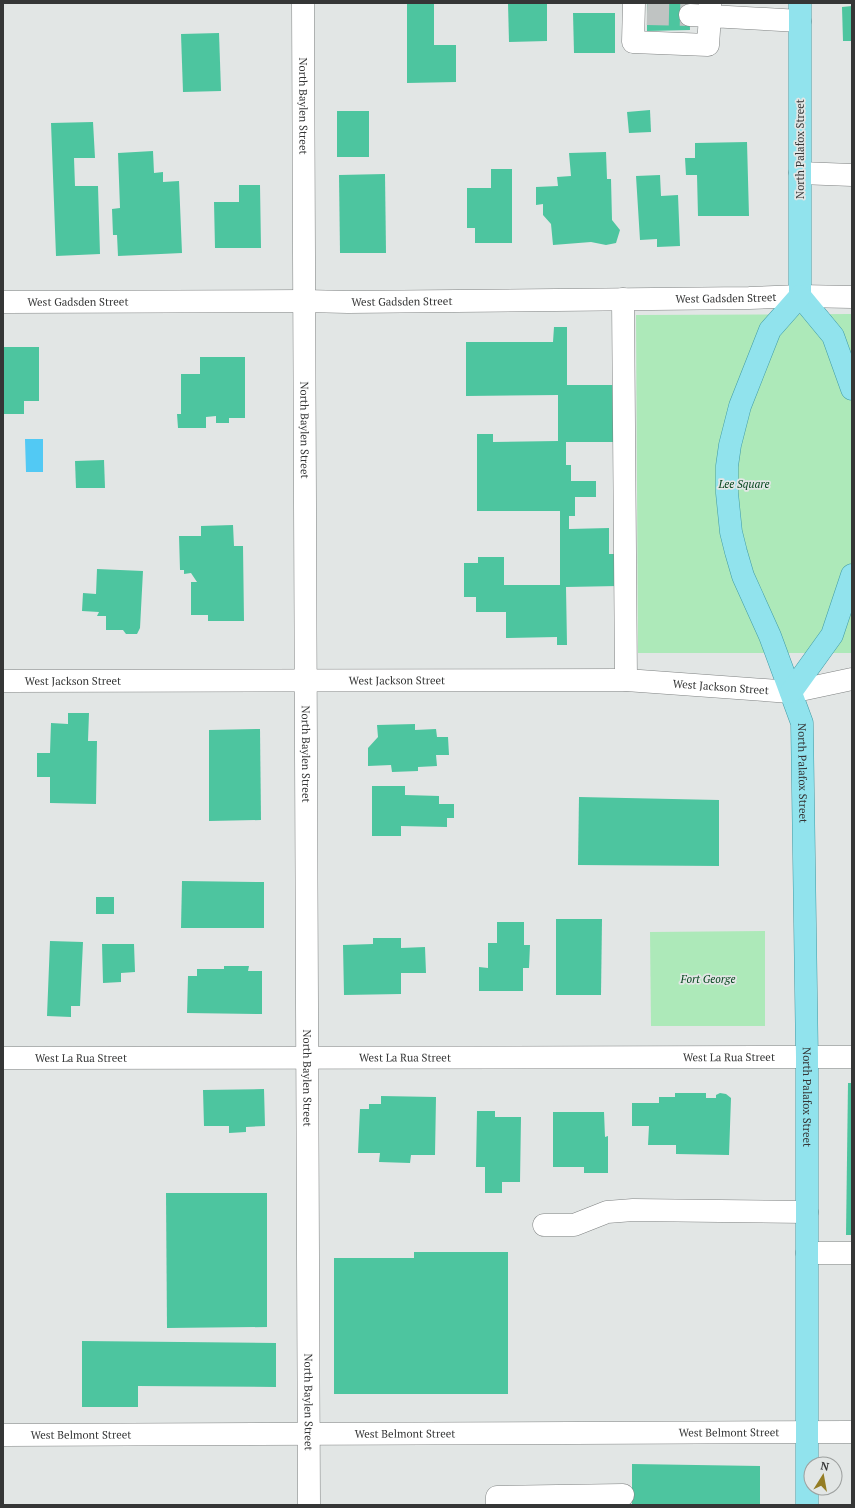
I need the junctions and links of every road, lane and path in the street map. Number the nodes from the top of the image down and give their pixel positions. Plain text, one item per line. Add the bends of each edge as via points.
1 (303, 3) edge
2 (638, 11) edge
3 (703, 11) edge
4 (800, 12) edge
5 (800, 173) junction
6 (852, 175) edge
7 (800, 296) junction
8 (852, 297) edge
9 (623, 300) junction
10 (304, 301) junction
11 (3, 302) edge
12 (852, 389) edge
13 (852, 575) edge
14 (852, 679) edge
15 (306, 680) junction
16 (626, 680) junction
17 (3, 681) edge
18 (791, 692) junction
19 (307, 1057) junction
20 (807, 1057) junction
21 (852, 1057) edge
22 (3, 1058) edge
23 (807, 1212) junction
24 (544, 1224) dead end
25 (807, 1253) junction
26 (852, 1253) edge
27 (807, 1432) junction
28 (852, 1432) edge
29 (309, 1434) junction
30 (3, 1435) edge
31 (623, 1494) dead end
32 (309, 1505) edge
33 (497, 1505) edge
34 (807, 1505) edge

1 - 10 street, North Baylen Street
2 - 3 street via 633,42 708,46
3 - 4 street
4 - 5 main road, North Palafox Street
5 - 6 street
5 - 7 main road, North Palafox Street
7 - 8 street, West Gadsden Street
7 - 9 street, West Gadsden Street
7 - 12 main road via 833,336
7 - 18 main road, North Palafox Street via 770,330 740,406 727,466 727,507 736,552
9 - 10 street, West Gadsden Street
9 - 16 street
10 - 11 street, West Gadsden Street
10 - 15 street, North Baylen Street
13 - 18 main road via 832,635
14 - 18 street, West Jackson Street
15 - 16 street, West Jackson Street
15 - 17 street, West Jackson Street
15 - 19 street, North Baylen Street
16 - 18 street, West Jackson Street
18 - 20 main road, North Palafox Street via 802,723
19 - 20 street, West La Rua Street
19 - 22 street, West La Rua Street
19 - 29 street, North Baylen Street
20 - 21 street, West La Rua Street
20 - 23 main road, North Palafox Street
23 - 24 street via 633,1210 607,1212 574,1224
23 - 25 main road, North Palafox Street
25 - 26 street
25 - 27 main road, North Palafox Street
27 - 28 street, West Belmont Street
27 - 29 street, West Belmont Street
27 - 34 main road, North Palafox Street
29 - 30 street, West Belmont Street
29 - 32 street, North Baylen Street
31 - 33 street via 496,1497

